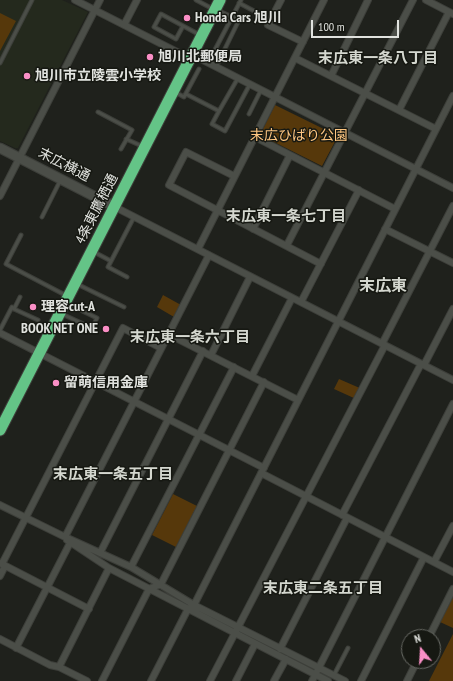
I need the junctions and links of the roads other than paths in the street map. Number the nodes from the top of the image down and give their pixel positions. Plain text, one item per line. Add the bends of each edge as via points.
1 (32, 0) edge
2 (75, 0) edge
3 (100, 0) edge
4 (137, 0) edge
5 (196, 0) edge
6 (281, 0) edge
7 (324, 0) edge
8 (368, 0) edge
9 (413, 0) edge
10 (426, 0) edge
11 (240, 2) edge
12 (436, 2) edge
13 (216, 6) edge
14 (95, 10) junction
15 (451, 13) edge
16 (232, 17) junction
17 (271, 20) junction
18 (124, 25) junction
19 (183, 26) junction
20 (201, 35) junction
21 (303, 42) junction
22 (190, 56) junction
23 (295, 58) junction
24 (0, 63) edge
25 (208, 63) junction
26 (216, 67) junction
27 (198, 69) dead end
28 (331, 76) junction
29 (238, 78) junction
30 (250, 84) junction
31 (262, 90) junction
32 (174, 92) junction
33 (364, 93) junction
34 (186, 94) junction
35 (453, 96) edge
36 (275, 97) junction
37 (399, 110) junction
38 (219, 111) junction
39 (98, 112) dead end
40 (249, 114) dead end
41 (436, 129) junction
42 (344, 133) junction
43 (255, 137) junction
44 (126, 139) junction
45 (145, 147) junction
46 (0, 148) edge
47 (121, 149) dead end
48 (290, 155) junction
49 (19, 158) junction
50 (416, 169) junction
51 (324, 172) junction
52 (234, 176) junction
53 (61, 180) junction
54 (453, 188) edge
55 (359, 190) junction
56 (0, 196) edge
57 (453, 206) edge
58 (115, 207) junction
59 (395, 209) junction
60 (218, 211) junction
61 (42, 217) dead end
62 (134, 217) junction
63 (253, 228) junction
64 (385, 229) junction
65 (21, 235) dead end
66 (287, 245) junction
67 (198, 250) junction
68 (92, 251) junction
69 (430, 251) junction
70 (209, 255) junction
71 (111, 260) junction
72 (453, 263) edge
73 (321, 264) junction
74 (250, 276) junction
75 (127, 277) dead end
76 (76, 283) junction
77 (20, 297) dead end
78 (292, 298) junction
79 (67, 300) junction
80 (301, 302) junction
81 (124, 308) dead end
82 (14, 309) junction
83 (453, 309) edge
84 (60, 313) junction
85 (38, 320) dead end
86 (338, 322) junction
87 (0, 332) edge
88 (168, 334) junction
89 (384, 344) junction
90 (161, 348) junction
91 (203, 351) junction
92 (40, 353) junction
93 (211, 355) junction
94 (423, 364) junction
95 (234, 367) junction
96 (252, 376) junction
97 (453, 380) edge
98 (96, 382) junction
99 (264, 382) junction
100 (298, 400) junction
101 (134, 402) junction
102 (453, 404) edge
103 (168, 418) junction
104 (0, 430) edge
105 (199, 435) junction
106 (229, 450) junction
107 (262, 470) junction
108 (307, 498) junction
109 (0, 505) edge
110 (345, 517) junction
111 (26, 518) junction
112 (453, 526) edge
113 (65, 537) junction
114 (385, 537) junction
115 (70, 543) junction
116 (100, 552) junction
117 (424, 557) junction
118 (434, 562) junction
119 (2, 565) edge
120 (131, 567) junction
121 (109, 568) junction
122 (453, 572) edge
123 (0, 576) edge
124 (161, 584) junction
125 (47, 587) junction
126 (149, 589) junction
127 (453, 589) edge
128 (194, 605) junction
129 (89, 609) junction
130 (188, 609) junction
131 (433, 629) edge
132 (237, 630) junction
133 (0, 639) edge
134 (255, 644) junction
135 (16, 648) junction
136 (348, 648) dead end
137 (280, 649) junction
138 (286, 659) junction
139 (319, 666) junction
140 (59, 667) junction
141 (413, 669) edge
142 (315, 674) junction
143 (334, 675) junction
144 (87, 681) edge
145 (102, 681) edge
146 (151, 681) edge
147 (210, 681) edge
148 (236, 681) edge
149 (274, 681) edge
150 (312, 681) edge
151 (328, 681) edge
152 (345, 681) edge
153 (361, 681) edge
154 (407, 681) edge

1 - 24 lane
2 - 14 street
3 - 14 street
4 - 18 street
5 - 13 lane
6 - 17 street
7 - 21 street
8 - 28 street
9 - 33 street
10 - 12 street
11 - 16 lane
11 - 17 lane
12 - 15 street
13 - 16 lane
13 - 20 highway, 4条東鷹栖通
14 - 18 street
14 - 49 street
15 - 37 street
16 - 25 lane
16 - 26 lane via 239,20
17 - 21 street via 268,25
18 - 22 street
19 - 19 lane via 161,14 154,27 176,39
19 - 20 lane
20 - 22 highway, 4条東鷹栖通
21 - 23 street
22 - 25 street
22 - 32 highway, 4条東鷹栖通
23 - 28 street
23 - 36 street
25 - 26 street
26 - 29 street
27 - 34 lane
28 - 33 street
29 - 30 street
29 - 38 lane
30 - 31 street
30 - 38 lane via 225,131 212,124
31 - 36 street
31 - 40 lane
32 - 34 lane via 184,97
32 - 45 highway, 4条東鷹栖通
33 - 37 street
33 - 42 street
34 - 38 lane
35 - 41 street
36 - 42 street
36 - 43 street
37 - 41 street
39 - 44 lane via 132,130
41 - 50 street
42 - 50 street
42 - 51 street
43 - 48 street
43 - 52 street
44 - 45 lane
44 - 47 lane
45 - 58 highway, 4条東鷹栖通
46 - 49 street, 末広横通
48 - 51 street
48 - 63 street
49 - 53 street, 末広横通
49 - 56 street
50 - 54 street
50 - 59 street
51 - 55 street
51 - 66 street
52 - 60 street
52 - 60 street via 186,152 169,185
53 - 58 street, 末広横通
53 - 61 lane
55 - 59 street
55 - 73 street
57 - 69 street
58 - 62 street
58 - 68 highway, 4条東鷹栖通
59 - 64 street
60 - 63 street
60 - 67 street
62 - 67 street
62 - 71 lane
63 - 66 street
64 - 69 street
64 - 86 street
65 - 79 lane via 6,264
66 - 73 street
67 - 70 street
68 - 71 lane
68 - 76 highway, 4条東鷹栖通
69 - 72 street
69 - 89 street
70 - 74 street
70 - 88 street
71 - 75 lane via 108,267
73 - 80 street
74 - 78 street
74 - 93 street
76 - 79 highway, 4条東鷹栖通
76 - 81 lane
77 - 82 lane
78 - 80 street
78 - 96 street
79 - 84 highway, 4条東鷹栖通
79 - 84 lane via 97,318 92,328
80 - 86 street
82 - 85 lane
82 - 87 lane via 12,307
83 - 94 street
84 - 92 highway, 4条東鷹栖通
86 - 89 street
86 - 100 street
87 - 92 street
88 - 90 street
88 - 91 street
89 - 94 street
89 - 108 street
90 - 98 street via 123,328
90 - 101 street
91 - 93 street
91 - 103 street
92 - 98 street
92 - 104 highway, 4条東鷹栖通
93 - 95 street
94 - 97 street
94 - 110 street
95 - 96 street
95 - 105 street
96 - 99 street
98 - 101 street
98 - 111 street
99 - 100 street
99 - 106 street
100 - 107 street
101 - 103 street
101 - 113 street
102 - 114 street
103 - 105 street
103 - 116 street
105 - 106 street
105 - 120 street
106 - 107 street
106 - 124 street
107 - 108 street
107 - 128 street
108 - 110 street
108 - 132 street
109 - 111 street
110 - 114 street
110 - 137 street
111 - 113 street
111 - 119 street
112 - 118 street
113 - 115 street
113 - 116 street
114 - 117 street
114 - 139 street
115 - 121 street
115 - 125 street
116 - 120 street
117 - 118 street
117 - 153 street
118 - 122 street
119 - 123 street
119 - 125 street
120 - 124 street
121 - 126 street
121 - 129 street
124 - 126 street
124 - 128 street
125 - 129 street
125 - 135 street
126 - 130 street
126 - 145 street
127 - 131 street
128 - 130 street
128 - 132 street
129 - 140 street
130 - 132 street
130 - 146 street
132 - 134 street
132 - 137 street
132 - 147 street
133 - 135 street
134 - 138 street
134 - 148 street
135 - 140 street
136 - 143 lane
137 - 139 street
138 - 142 street
138 - 149 street
139 - 142 street
139 - 143 street
140 - 144 street
141 - 154 street
142 - 150 street
142 - 151 street
143 - 152 street

